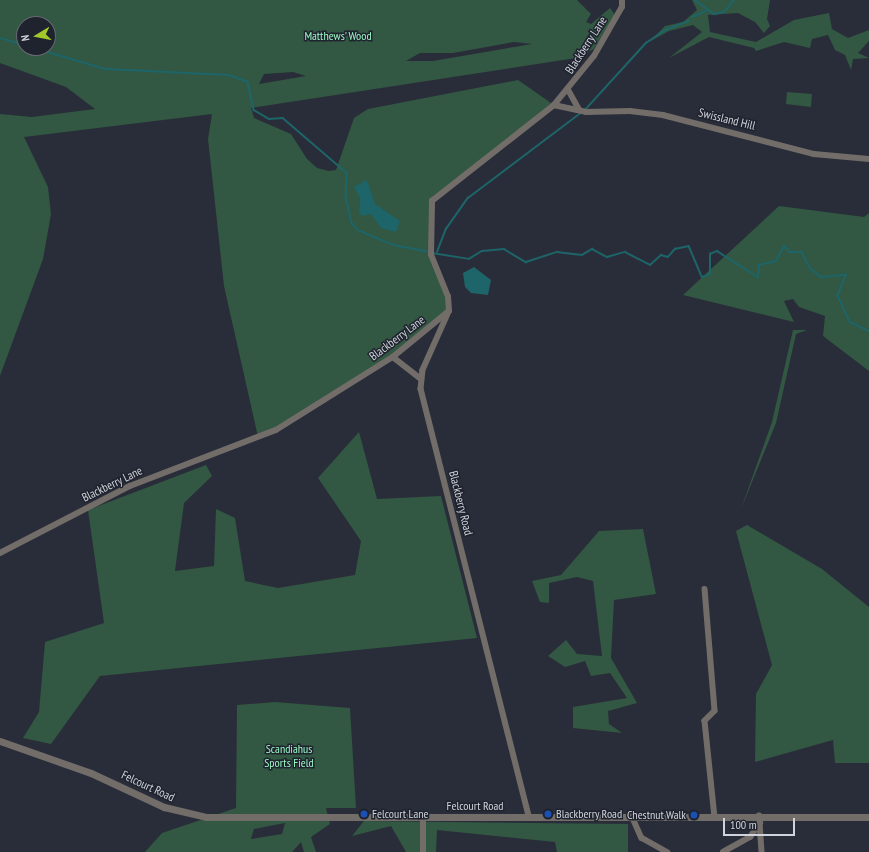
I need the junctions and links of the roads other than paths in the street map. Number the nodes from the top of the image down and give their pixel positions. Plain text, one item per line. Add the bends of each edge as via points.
1 (622, 0) edge
2 (568, 89) junction
3 (554, 105) junction
4 (579, 110) junction
5 (869, 159) edge
6 (449, 312) junction
7 (393, 356) junction
8 (420, 379) junction
9 (0, 553) edge
10 (706, 589) dead end
11 (0, 740) edge
12 (632, 816) junction
13 (869, 816) edge
14 (423, 817) junction
15 (529, 817) junction
16 (715, 817) junction
17 (760, 820) junction
18 (423, 852) edge
19 (667, 852) edge
20 (724, 852) edge
21 (762, 852) edge

1 - 2 street, Blackberry Lane via 622,7 605,38
2 - 3 street, Blackberry Lane
2 - 4 street
3 - 4 street, Swissland Hill
3 - 6 street, Blackberry Lane via 431,204 431,255 447,293
4 - 5 street, Swissland Hill via 663,115 814,154
6 - 7 street, Blackberry Lane
6 - 8 street
7 - 8 street
7 - 9 street, Blackberry Lane via 276,430 130,486
8 - 15 street, Blackberry Road
10 - 16 street via 715,711 705,721
11 - 14 street, Felcourt Road via 91,773 164,807 195,816
12 - 15 street, Felcourt Road
12 - 16 street, Felcourt Road
12 - 19 street via 642,838
13 - 17 street, Felcourt Road
14 - 15 street, Felcourt Road
14 - 18 street
16 - 17 street, Felcourt Road
17 - 20 street via 750,837
17 - 21 street

